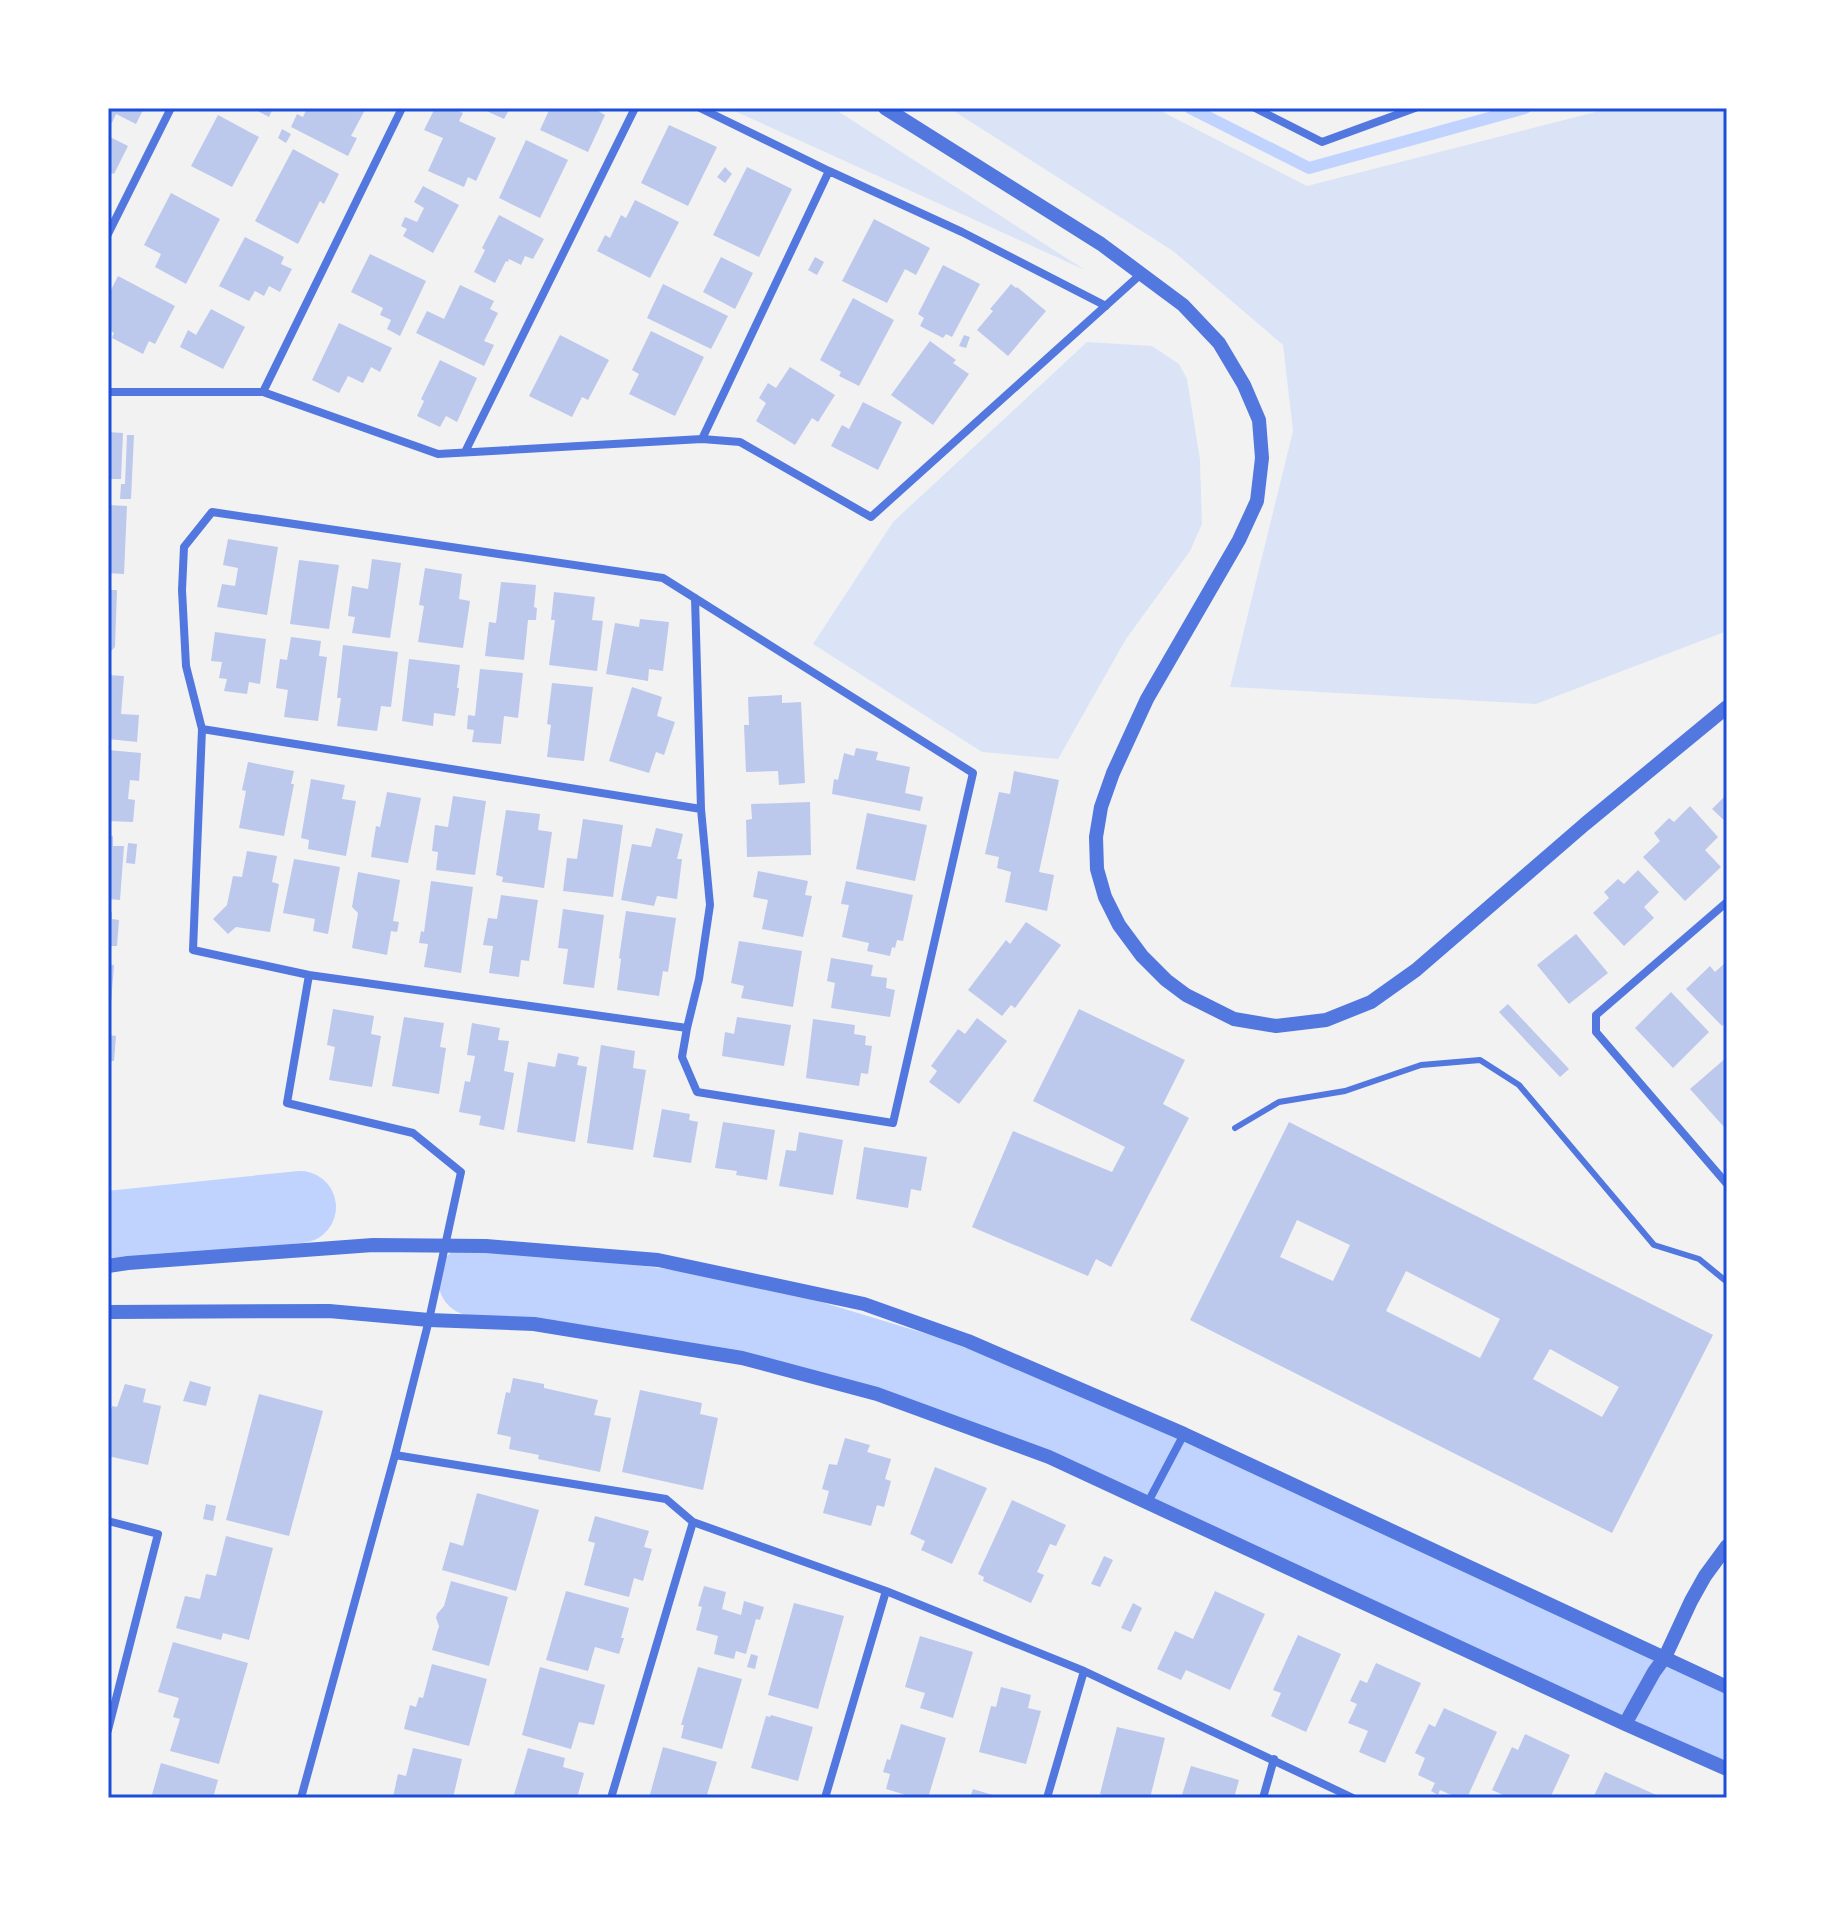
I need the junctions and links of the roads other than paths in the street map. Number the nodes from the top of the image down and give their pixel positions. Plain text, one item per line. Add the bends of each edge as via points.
1 (171, 108) edge
2 (402, 108) edge
3 (635, 108) edge
4 (700, 108) edge
5 (885, 108) edge
6 (1255, 108) edge
7 (1415, 108) edge
8 (829, 171) junction
9 (108, 234) edge
10 (1141, 274) junction
11 (1106, 306) junction
12 (108, 392) edge
13 (263, 392) junction
14 (702, 439) junction
15 (465, 452) junction
16 (695, 598) junction
17 (1727, 707) edge
18 (202, 729) junction
19 (701, 809) junction
20 (1727, 903) edge
21 (309, 975) junction
22 (687, 1028) junction
23 (1235, 1128) dead end
24 (1727, 1184) edge
25 (445, 1245) junction
26 (108, 1266) edge
27 (1727, 1282) edge
28 (108, 1312) edge
29 (429, 1320) junction
30 (1184, 1434) junction
31 (395, 1455) junction
32 (1147, 1504) junction
33 (108, 1521) edge
34 (693, 1522) junction
35 (1727, 1546) edge
36 (886, 1591) junction
37 (1665, 1657) junction
38 (1084, 1671) junction
39 (1727, 1687) edge
40 (1625, 1724) junction
41 (108, 1730) edge
42 (1274, 1759) junction
43 (1727, 1769) edge
44 (301, 1798) edge
45 (611, 1798) edge
46 (825, 1798) edge
47 (1047, 1798) edge
48 (1263, 1798) edge
49 (1353, 1798) edge

1 - 9 street
2 - 13 street
3 - 15 street
4 - 8 street
5 - 10 street
6 - 7 street via 1322,142
8 - 11 street
8 - 14 street
10 - 11 street
10 - 17 street via 1183,305 1219,343 1259,420 1262,458 1257,501 1147,699 1113,773 1096,837 1097,869 1119,925 1142,956 1186,995 1234,1019 1276,1026 1326,1020 1371,1002 1416,970
11 - 14 street via 871,517 740,442
12 - 13 street
13 - 15 street via 438,454
14 - 15 street
16 - 18 street via 663,578 212,512 184,547 182,590 186,666
16 - 19 street
16 - 22 street via 973,773 893,1123 697,1092 682,1057
18 - 19 street
18 - 21 street via 193,950
19 - 22 street via 710,905
20 - 24 street via 1596,1015 1596,1032
21 - 22 street
21 - 25 street via 287,1103 413,1133 461,1172
23 - 27 lane via 1279,1102 1345,1091 1421,1065 1480,1060 1519,1085 1654,1245 1699,1259
25 - 26 street via 373,1245
25 - 29 street
25 - 30 street via 658,1260 864,1304 968,1341
28 - 29 street via 329,1311
29 - 31 street
29 - 32 street via 534,1324 742,1358 877,1394 1049,1457
30 - 32 street
30 - 37 street
31 - 34 street via 666,1499
31 - 44 street
32 - 40 street
33 - 41 street via 158,1534
34 - 36 street
34 - 45 street
35 - 37 street via 1691,1601
36 - 38 street
36 - 46 street
37 - 39 street
37 - 40 street
38 - 42 street
38 - 47 street
40 - 43 street
42 - 48 street
42 - 49 street

